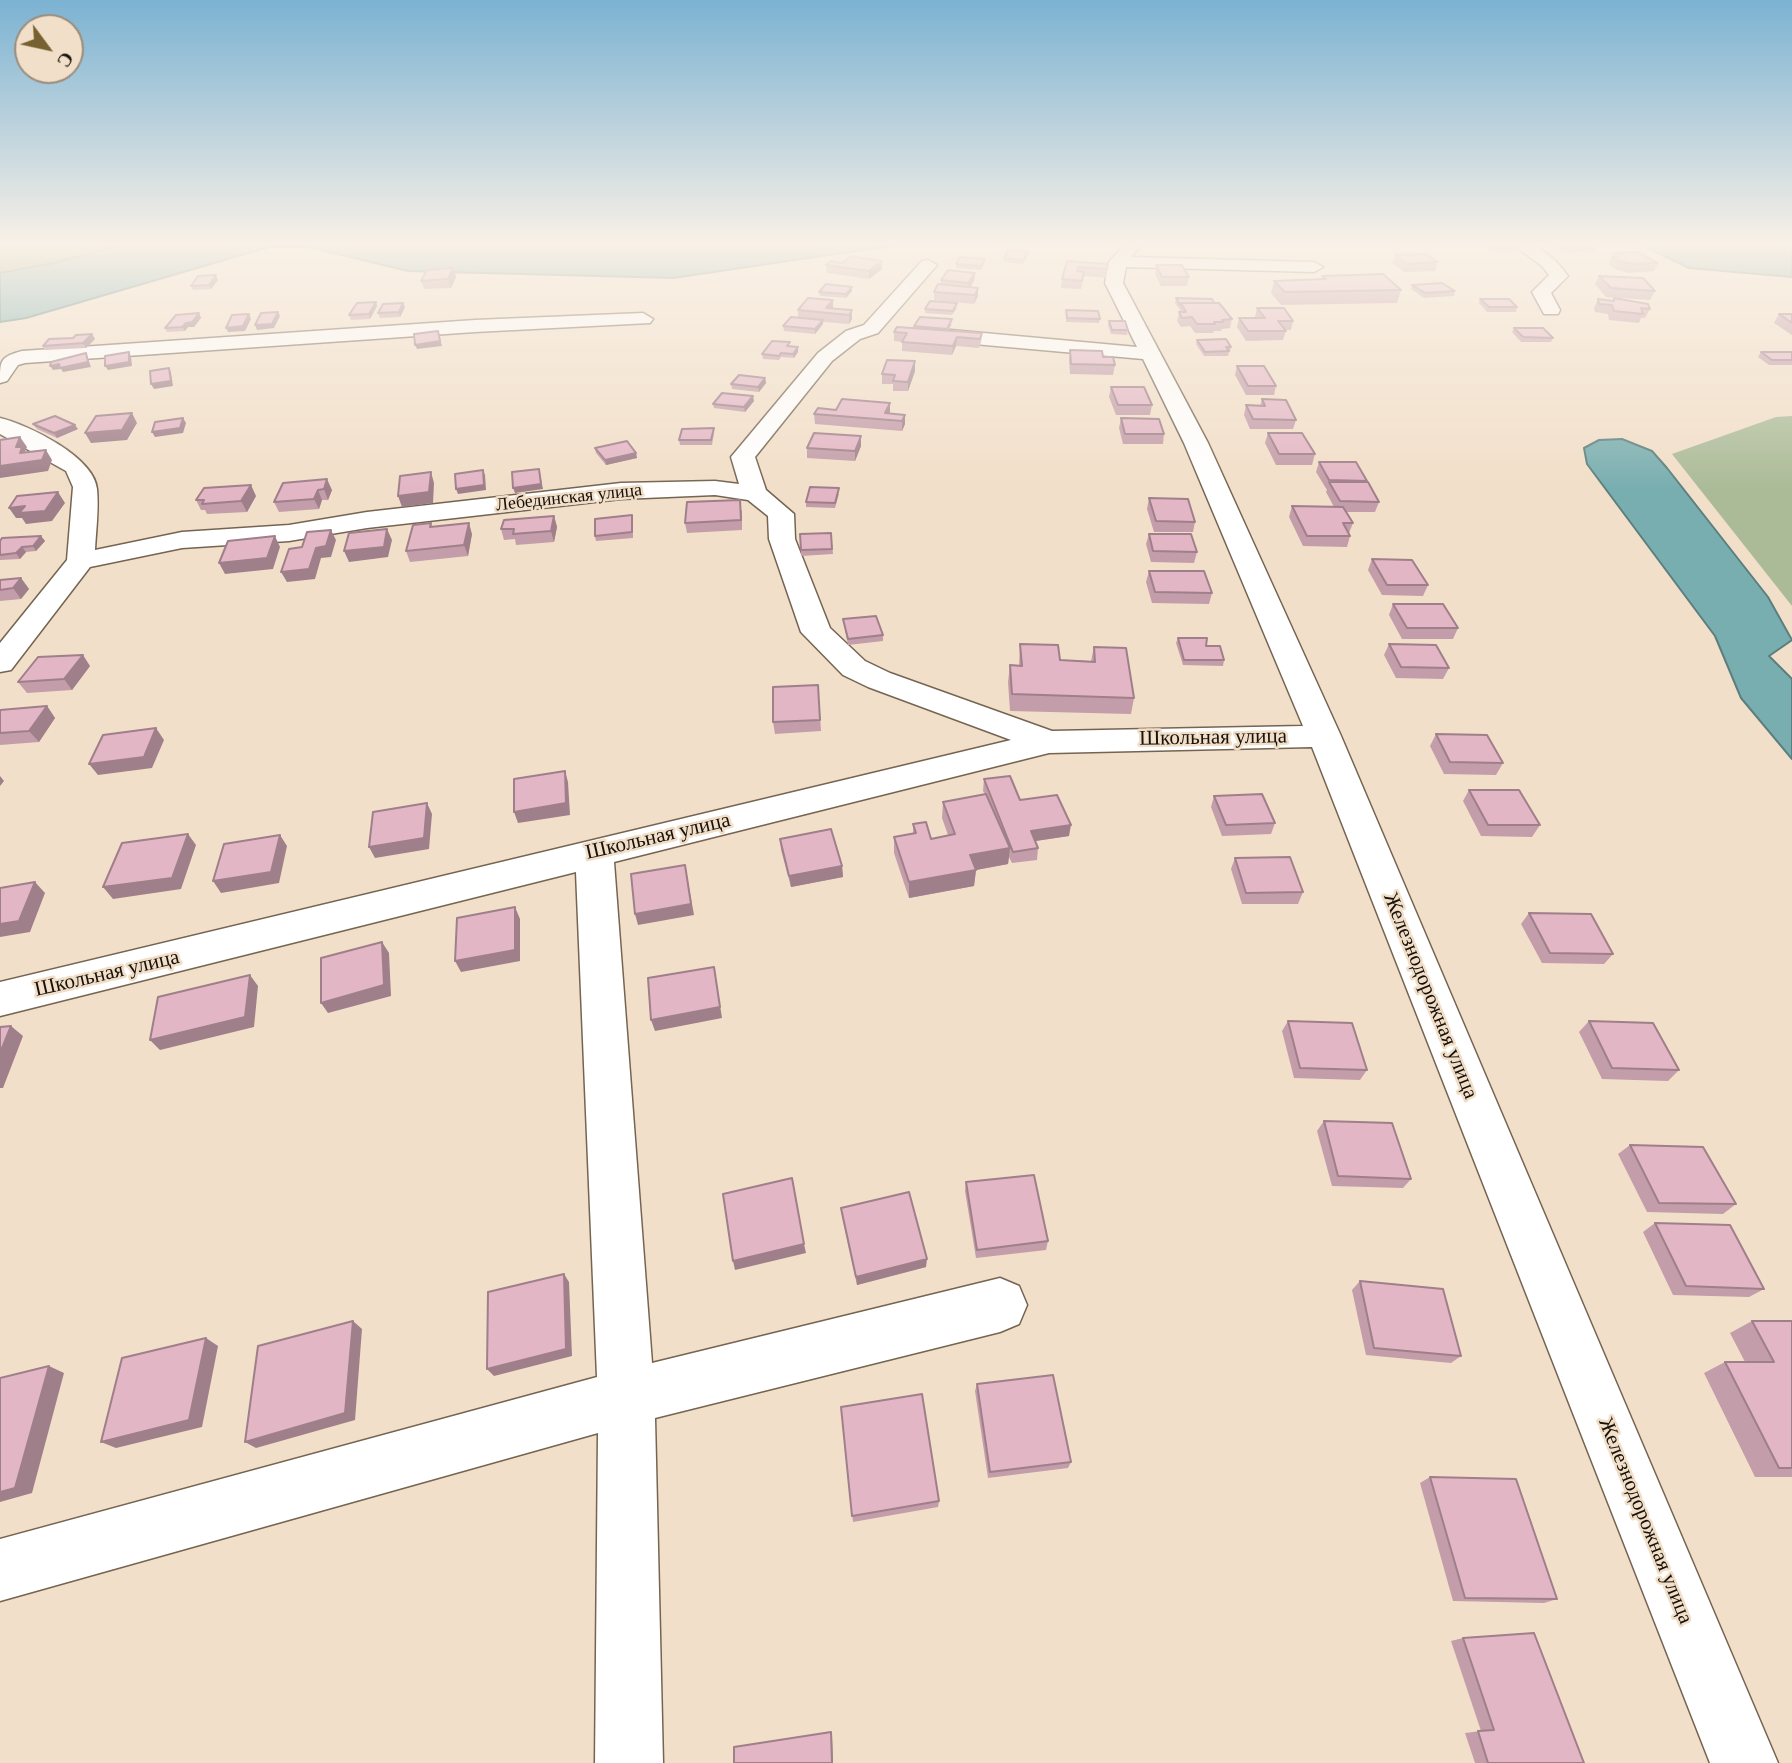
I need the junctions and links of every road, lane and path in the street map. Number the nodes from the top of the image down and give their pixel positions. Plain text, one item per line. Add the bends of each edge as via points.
1 (516, 324) edge
2 (875, 324) edge
3 (1135, 324) edge
4 (871, 329) junction
5 (1150, 354) junction
6 (0, 377) edge
7 (0, 425) edge
8 (755, 493) junction
9 (81, 561) junction
10 (0, 663) edge
11 (1324, 736) junction
12 (1049, 742) junction
13 (594, 852) junction
14 (0, 999) edge
15 (1000, 1306) dead end
16 (626, 1396) junction
17 (0, 1570) edge
18 (629, 1763) edge
19 (1744, 1763) edge

1 - 6 street via 22,357 11,361
2 - 4 street
3 - 5 street, Железнодорожная улица
4 - 5 street
4 - 8 street via 853,335 825,357 743,457
5 - 11 street, Железнодорожная улица via 1195,443
7 - 9 street via 76,467 85,487
8 - 9 street, Лебединская улица via 715,488 621,491 289,533 182,540
8 - 12 street via 781,514 782,538 816,632 854,668
9 - 10 street
11 - 12 street, Школьная улица
11 - 19 street, Железнодорожная улица
12 - 13 street, Школьная улица
13 - 14 street, Школьная улица
13 - 16 street
15 - 16 street
16 - 17 street
16 - 18 street

